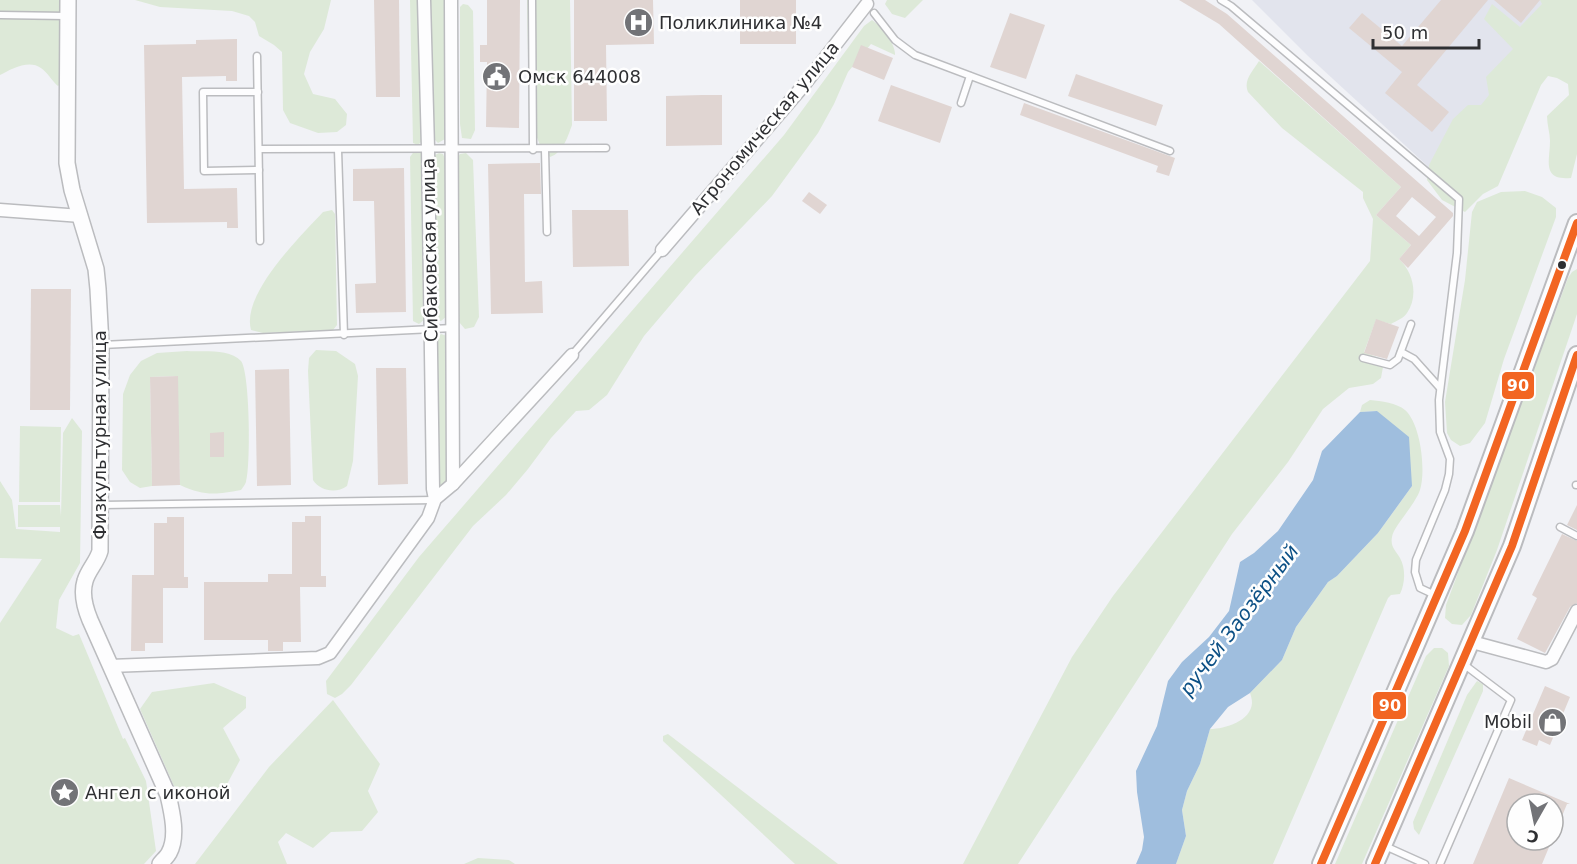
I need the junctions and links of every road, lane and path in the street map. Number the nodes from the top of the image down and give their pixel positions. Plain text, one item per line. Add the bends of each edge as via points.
1 (68, 0) edge
2 (424, 0) edge
3 (451, 0) edge
4 (532, 0) edge
5 (1221, 0) edge
6 (870, 6) edge
7 (0, 15) edge
8 (67, 16) junction
9 (257, 56) dead end
10 (970, 76) junction
11 (258, 92) junction
12 (961, 103) dead end
13 (428, 147) junction
14 (451, 147) junction
15 (259, 148) junction
16 (606, 148) dead end
17 (338, 150) junction
18 (533, 150) junction
19 (545, 150) junction
20 (1170, 151) dead end
21 (259, 170) junction
22 (0, 210) edge
23 (81, 216) junction
24 (1577, 223) edge
25 (547, 232) dead end
26 (260, 241) dead end
27 (662, 250) joint
28 (1411, 324) dead end
29 (453, 328) junction
30 (430, 329) junction
31 (344, 334) junction
32 (101, 345) junction
33 (1401, 352) junction
34 (573, 355) joint
35 (1577, 355) edge
36 (1363, 358) dead end
37 (1440, 388) junction
38 (453, 484) junction
39 (435, 500) junction
40 (99, 505) junction
41 (1560, 527) dead end
42 (1577, 536) edge
43 (1438, 597) junction
44 (1577, 611) edge
45 (1472, 642) junction
46 (1462, 663) junction
47 (110, 666) junction
48 (1383, 845) junction
49 (165, 858) edge
50 (1321, 864) edge
51 (1375, 864) edge
52 (1425, 864) edge
53 (1440, 864) edge

1 - 8 street, Физкультурная улица
2 - 13 street, Сибаковская улица
3 - 14 street, Сибаковская улица
4 - 18 lane
5 - 37 lane via 1459,199 1457,253
6 - 10 lane via 895,40 915,55
6 - 27 street, Агрономическая улица
7 - 8 lane
8 - 23 street, Физкультурная улица via 67,163
9 - 11 lane
10 - 12 lane
10 - 20 lane
11 - 15 lane
11 - 21 lane via 202,92 204,171
13 - 14 lane
13 - 17 lane
13 - 30 street, Сибаковская улица
14 - 18 lane
14 - 29 street, Сибаковская улица
15 - 17 lane
15 - 21 lane
16 - 19 lane
17 - 31 lane
18 - 19 lane
19 - 25 lane
21 - 26 lane
22 - 23 street
23 - 32 street, Физкультурная улица via 96,269
24 - 43 main road
27 - 34 lane
28 - 33 lane
29 - 30 lane
29 - 38 street, Сибаковская улица
30 - 31 lane
30 - 39 street, Сибаковская улица
31 - 32 lane
32 - 40 street, Физкультурная улица
33 - 36 lane via 1390,365
33 - 37 lane via 1414,358
34 - 38 street
35 - 45 main road via 1512,546
37 - 43 lane via 1440,432 1450,459 1449,474 1415,572 1420,588
38 - 39 street
39 - 40 lane
39 - 47 street via 428,518 330,653 318,658
40 - 47 street, Физкультурная улица via 100,551 83,593
41 - 42 lane
43 - 50 main road
44 - 45 street via 1552,659 1546,662
45 - 46 main road
46 - 48 main road
46 - 53 lane via 1511,700
47 - 49 street, Физкультурная улица via 168,795 172,837
48 - 51 main road
48 - 52 lane

